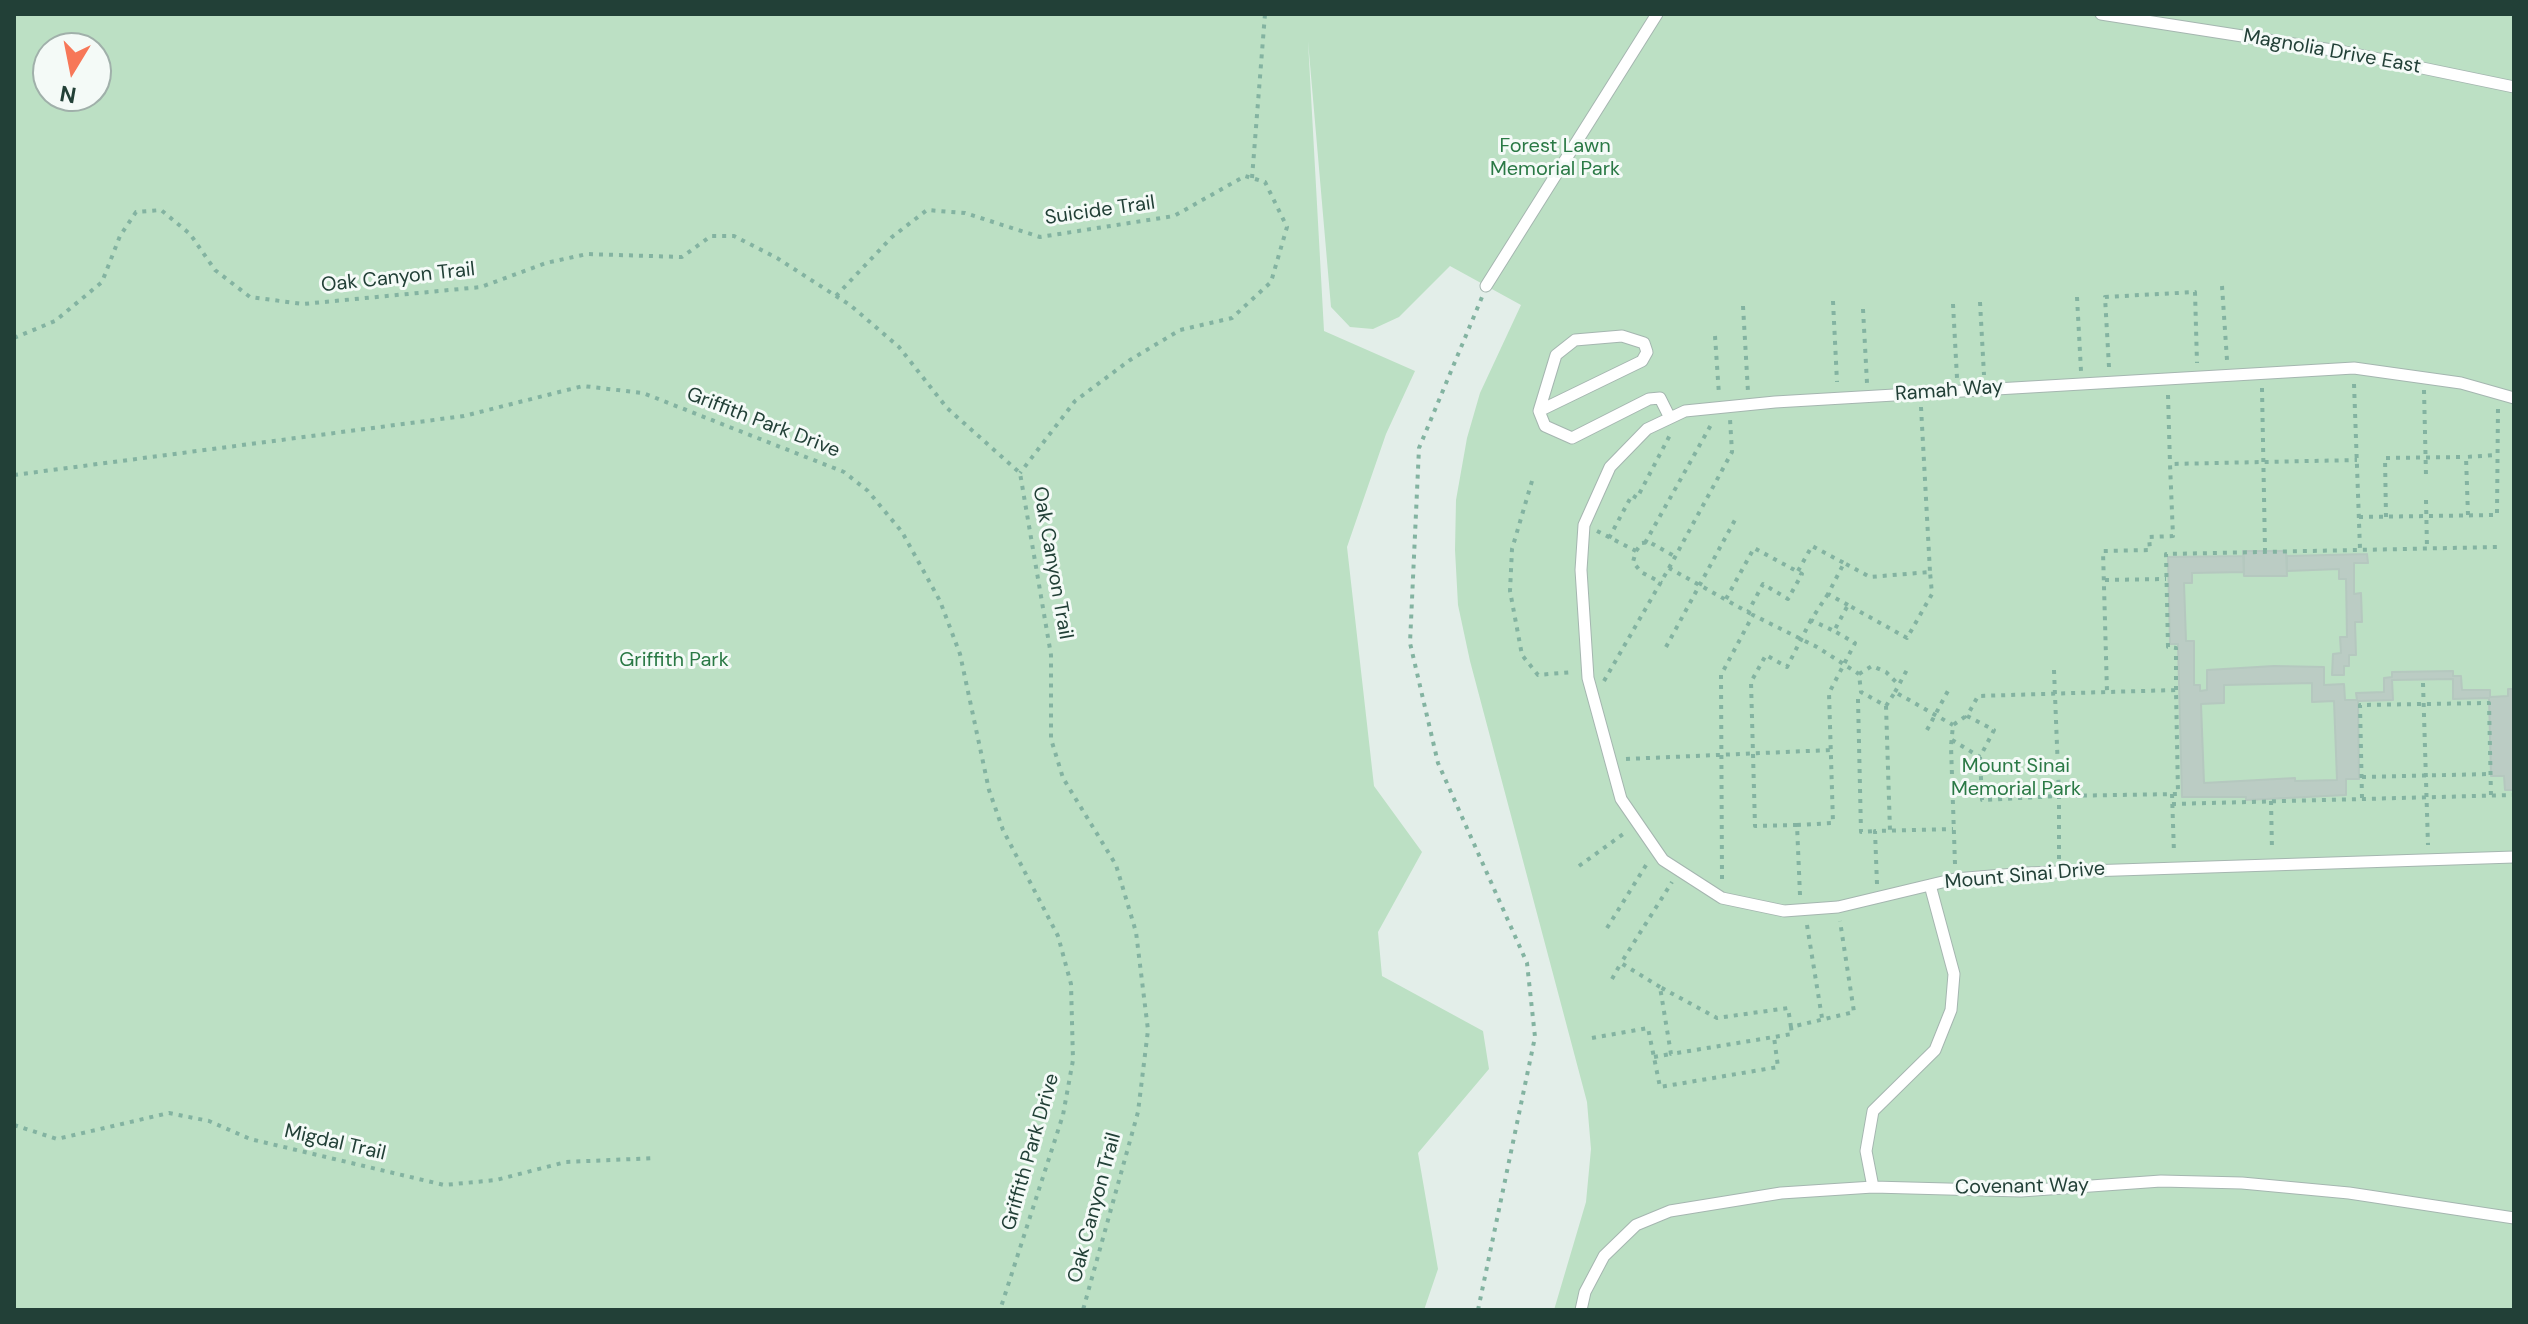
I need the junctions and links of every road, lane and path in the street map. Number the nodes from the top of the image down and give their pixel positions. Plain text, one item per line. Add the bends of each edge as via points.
1 (1265, 14) edge
2 (1657, 14) edge
3 (2101, 14) edge
4 (2514, 87) edge
5 (1252, 178) junction
6 (1486, 286) joint
7 (2222, 286) dead end
8 (836, 296) junction
9 (2077, 297) dead end
10 (1833, 301) dead end
11 (1980, 302) dead end
12 (1953, 304) dead end
13 (1743, 306) dead end
14 (1863, 309) dead end
15 (1715, 336) dead end
16 (14, 338) edge
17 (2354, 368) junction
18 (2261, 372) junction
19 (2228, 374) junction
20 (2198, 376) junction
21 (2424, 377) junction
22 (2167, 379) junction
23 (2110, 381) junction
24 (2082, 383) junction
25 (1985, 389) junction
26 (1957, 390) junction
27 (2498, 392) junction
28 (1920, 393) junction
29 (1867, 396) junction
30 (1837, 398) junction
31 (2514, 398) edge
32 (1748, 404) junction
33 (1724, 406) junction
34 (1539, 411) junction
35 (1670, 418) junction
36 (2497, 455) junction
37 (2466, 457) junction
38 (2426, 458) junction
39 (2357, 460) junction
40 (2262, 463) junction
41 (2170, 464) junction
42 (1020, 473) junction
43 (14, 475) edge
44 (2426, 476) dead end
45 (1532, 481) dead end
46 (2426, 500) dead end
47 (2468, 515) junction
48 (2426, 516) junction
49 (2359, 517) junction
50 (2386, 517) junction
51 (1736, 518) dead end
52 (1584, 525) junction
53 (1609, 538) junction
54 (1645, 543) junction
55 (2498, 547) dead end
56 (2427, 548) junction
57 (2360, 549) junction
58 (2265, 550) junction
59 (1636, 551) junction
60 (1676, 557) junction
61 (1844, 563) junction
62 (1669, 568) junction
63 (1798, 571) junction
64 (1930, 572) junction
65 (2166, 579) junction
66 (2105, 580) junction
67 (1662, 583) junction
68 (1700, 585) junction
69 (1828, 594) junction
70 (1726, 599) junction
71 (1848, 605) junction
72 (1751, 613) junction
73 (1811, 620) junction
74 (1834, 631) junction
75 (1801, 640) junction
76 (1666, 647) dead end
77 (1844, 665) junction
78 (1909, 666) dead end
79 (2054, 670) dead end
80 (1587, 671) junction
81 (1859, 674) junction
82 (2423, 683) dead end
83 (1899, 685) junction
84 (1950, 687) dead end
85 (2176, 690) junction
86 (1895, 692) junction
87 (2107, 692) junction
88 (2055, 694) junction
89 (1593, 699) junction
90 (1858, 699) dead end
91 (2424, 704) junction
92 (1886, 706) junction
93 (1935, 714) junction
94 (1967, 716) junction
95 (1953, 725) junction
96 (1927, 730) dead end
97 (1952, 740) junction
98 (1831, 750) junction
99 (1753, 753) junction
100 (1722, 754) junction
101 (1980, 757) junction
102 (1608, 760) junction
103 (2490, 774) junction
104 (2426, 776) junction
105 (2362, 777) junction
106 (2172, 794) junction
107 (2514, 795) edge
108 (2059, 796) junction
109 (2426, 796) junction
110 (2491, 796) junction
111 (2362, 798) junction
112 (2271, 801) junction
113 (2172, 804) junction
114 (1637, 823) junction
115 (1797, 825) junction
116 (1954, 829) junction
117 (1875, 831) junction
118 (1890, 831) junction
119 (1656, 849) junction
120 (2514, 857) edge
121 (2428, 860) junction
122 (2272, 864) junction
123 (1579, 866) dead end
124 (2175, 867) junction
125 (1679, 871) junction
126 (2059, 872) junction
127 (1955, 879) junction
128 (1930, 885) junction
129 (1722, 898) junction
130 (1877, 899) junction
131 (1838, 907) junction
132 (1802, 909) junction
133 (1607, 928) dead end
134 (1621, 963) junction
135 (1612, 979) dead end
136 (1660, 987) junction
137 (1822, 1018) junction
138 (1791, 1027) junction
139 (1774, 1037) junction
140 (1592, 1038) dead end
141 (1671, 1054) junction
142 (1654, 1057) junction
143 (14, 1125) edge
144 (656, 1158) dead end
145 (1873, 1187) junction
146 (2514, 1218) edge
147 (1000, 1310) edge
148 (1083, 1310) edge
149 (1478, 1310) edge
150 (1581, 1310) edge

1 - 5 path
2 - 6 lane
3 - 4 lane, Magnolia Drive East via 2345,52
5 - 8 path, Suicide Trail via 1245,176 1174,216 1040,237 965,213 927,210 892,237
5 - 42 path via 1265,182 1287,227 1271,282 1232,318 1180,330 1075,401
6 - 149 path via 1419,448 1410,643 1438,763 1527,963 1529,978 1535,1037
7 - 19 path
8 - 16 path, Oak Canyon Trail via 734,236 711,236 682,257 587,254 481,287 303,304 250,297 215,270 190,234 161,210 136,212 102,282 55,321
8 - 42 path, Oak Canyon Trail via 899,347 947,408
9 - 24 path
10 - 30 path
11 - 25 path
12 - 26 path
13 - 32 path
14 - 29 path
15 - 33 path
17 - 18 lane, Ramah Way
17 - 21 lane, Ramah Way
17 - 39 path
18 - 19 lane, Ramah Way
18 - 40 path
19 - 20 lane, Ramah Way
20 - 22 lane, Ramah Way
20 - 23 path via 2195,292 2150,294 2105,297
21 - 27 lane, Ramah Way
21 - 38 path
22 - 23 lane, Ramah Way
22 - 41 path
23 - 24 lane, Ramah Way
24 - 25 lane, Ramah Way
25 - 26 lane, Ramah Way
26 - 28 lane, Ramah Way
27 - 31 lane, Ramah Way
27 - 36 path
28 - 29 lane, Ramah Way
28 - 64 path
29 - 30 lane, Ramah Way
30 - 32 lane, Ramah Way
32 - 33 lane, Ramah Way
33 - 35 lane, Ramah Way
33 - 54 path
33 - 60 path via 1732,452
34 - 34 lane via 1549,368 1575,340 1622,336 1644,343 1642,361
34 - 35 lane via 1545,426 1572,438 1649,399 1660,398
35 - 52 lane, Ramah Way via 1647,429 1610,467
35 - 53 path via 1671,433
36 - 37 path
36 - 47 path via 2497,515
37 - 38 path
37 - 47 path
38 - 44 path
38 - 50 path via 2385,458
39 - 40 path
39 - 49 path
40 - 41 path
40 - 58 path
41 - 66 path via 2173,536 2149,537 2150,550 2103,551
42 - 148 path, Oak Canyon Trail via 1051,655 1051,739 1063,778 1116,865 1136,932 1148,1030 1138,1112
43 - 147 path, Griffith Park Drive via 464,416 583,386 643,393 844,472 868,491 902,532 940,601 966,680 989,790 1020,867 1058,936 1071,984 1073,1060 1063,1115
45 - 80 path via 1512,549 1510,591 1522,655 1538,675
46 - 48 path
47 - 48 path
48 - 50 path
48 - 56 path
49 - 50 path
49 - 57 path
51 - 68 path
52 - 53 path
52 - 80 lane, Ramah Way
53 - 59 path
54 - 59 path
54 - 60 path
55 - 56 path
56 - 57 path
57 - 58 path
58 - 65 path via 2166,554
59 - 67 path via 1633,562 1641,572
60 - 62 path
61 - 63 path via 1812,546
61 - 64 path via 1870,577
61 - 69 path
62 - 67 path
62 - 68 path
63 - 70 path via 1754,548
63 - 72 path via 1802,574 1788,599 1763,584
64 - 71 path via 1932,594 1907,638
65 - 66 path
65 - 85 path via 2168,647 2176,648
66 - 87 path
67 - 89 path
68 - 70 path
68 - 76 path
69 - 71 path
69 - 73 path
70 - 72 path
71 - 74 path
72 - 75 path
72 - 100 path via 1721,675
73 - 74 path
73 - 75 path
74 - 77 path via 1855,643
75 - 77 path
75 - 99 path via 1787,667 1766,655 1751,682
77 - 81 path
77 - 98 path via 1829,693
78 - 83 path
79 - 88 path
80 - 89 lane, Mount Sinai Drive
81 - 83 path via 1872,666
81 - 92 path via 1861,692
82 - 91 path
83 - 86 path
84 - 93 path
85 - 87 path
85 - 106 path via 2178,794
86 - 92 path
86 - 93 path
87 - 88 path
88 - 94 path via 1978,696
88 - 108 path
89 - 102 lane, Mount Sinai Drive
90 - 117 path via 1861,832
91 - 103 path via 2489,703
91 - 104 path
91 - 105 path via 2360,705
92 - 118 path
93 - 95 path
93 - 96 path
94 - 95 path
94 - 101 path via 1994,730
95 - 97 path
97 - 101 path
97 - 116 path
98 - 99 path
98 - 115 path via 1833,823
99 - 100 path
99 - 115 path via 1755,826
100 - 102 path
100 - 129 path
101 - 108 path via 1982,800
102 - 114 lane, Mount Sinai Drive via 1621,799
103 - 104 path
103 - 110 path
104 - 105 path
104 - 109 path
105 - 111 path
106 - 108 path
106 - 113 path
107 - 110 path
108 - 126 path
109 - 110 path
109 - 111 path
109 - 121 path
111 - 112 path
112 - 113 path
112 - 122 path
113 - 124 path
114 - 119 lane, Mount Sinai Drive
114 - 123 path
115 - 132 path
116 - 118 path
116 - 127 path
117 - 118 path
117 - 130 path
119 - 125 lane, Mount Sinai Drive
119 - 133 path
120 - 121 lane, Mount Sinai Drive
121 - 122 lane, Mount Sinai Drive
122 - 124 lane, Mount Sinai Drive
124 - 126 lane, Mount Sinai Drive
125 - 129 lane, Mount Sinai Drive
125 - 134 path
126 - 127 lane, Mount Sinai Drive
127 - 128 lane, Mount Sinai Drive
128 - 130 lane, Mount Sinai Drive
128 - 145 lane via 1954,974 1951,1010 1935,1050 1873,1111 1866,1151
129 - 132 lane, Mount Sinai Drive via 1784,911
130 - 131 lane, Mount Sinai Drive
131 - 132 lane, Mount Sinai Drive
131 - 137 path via 1854,1012
132 - 137 path
134 - 135 path
134 - 136 path
136 - 138 path via 1717,1018 1788,1008
136 - 141 path
137 - 138 path via 1822,1023
138 - 139 path via 1792,1034
139 - 141 path
139 - 142 path via 1778,1067 1660,1087
140 - 142 path via 1648,1028
141 - 142 path
143 - 144 path, Migdal Trail via 57,1139 169,1113 209,1121 250,1139 444,1185 496,1180 566,1162
145 - 146 lane, Covenant Way via 2021,1191 2161,1181 2242,1183
145 - 150 lane, Covenant Way via 1767,1195 1670,1211 1636,1225 1604,1256

